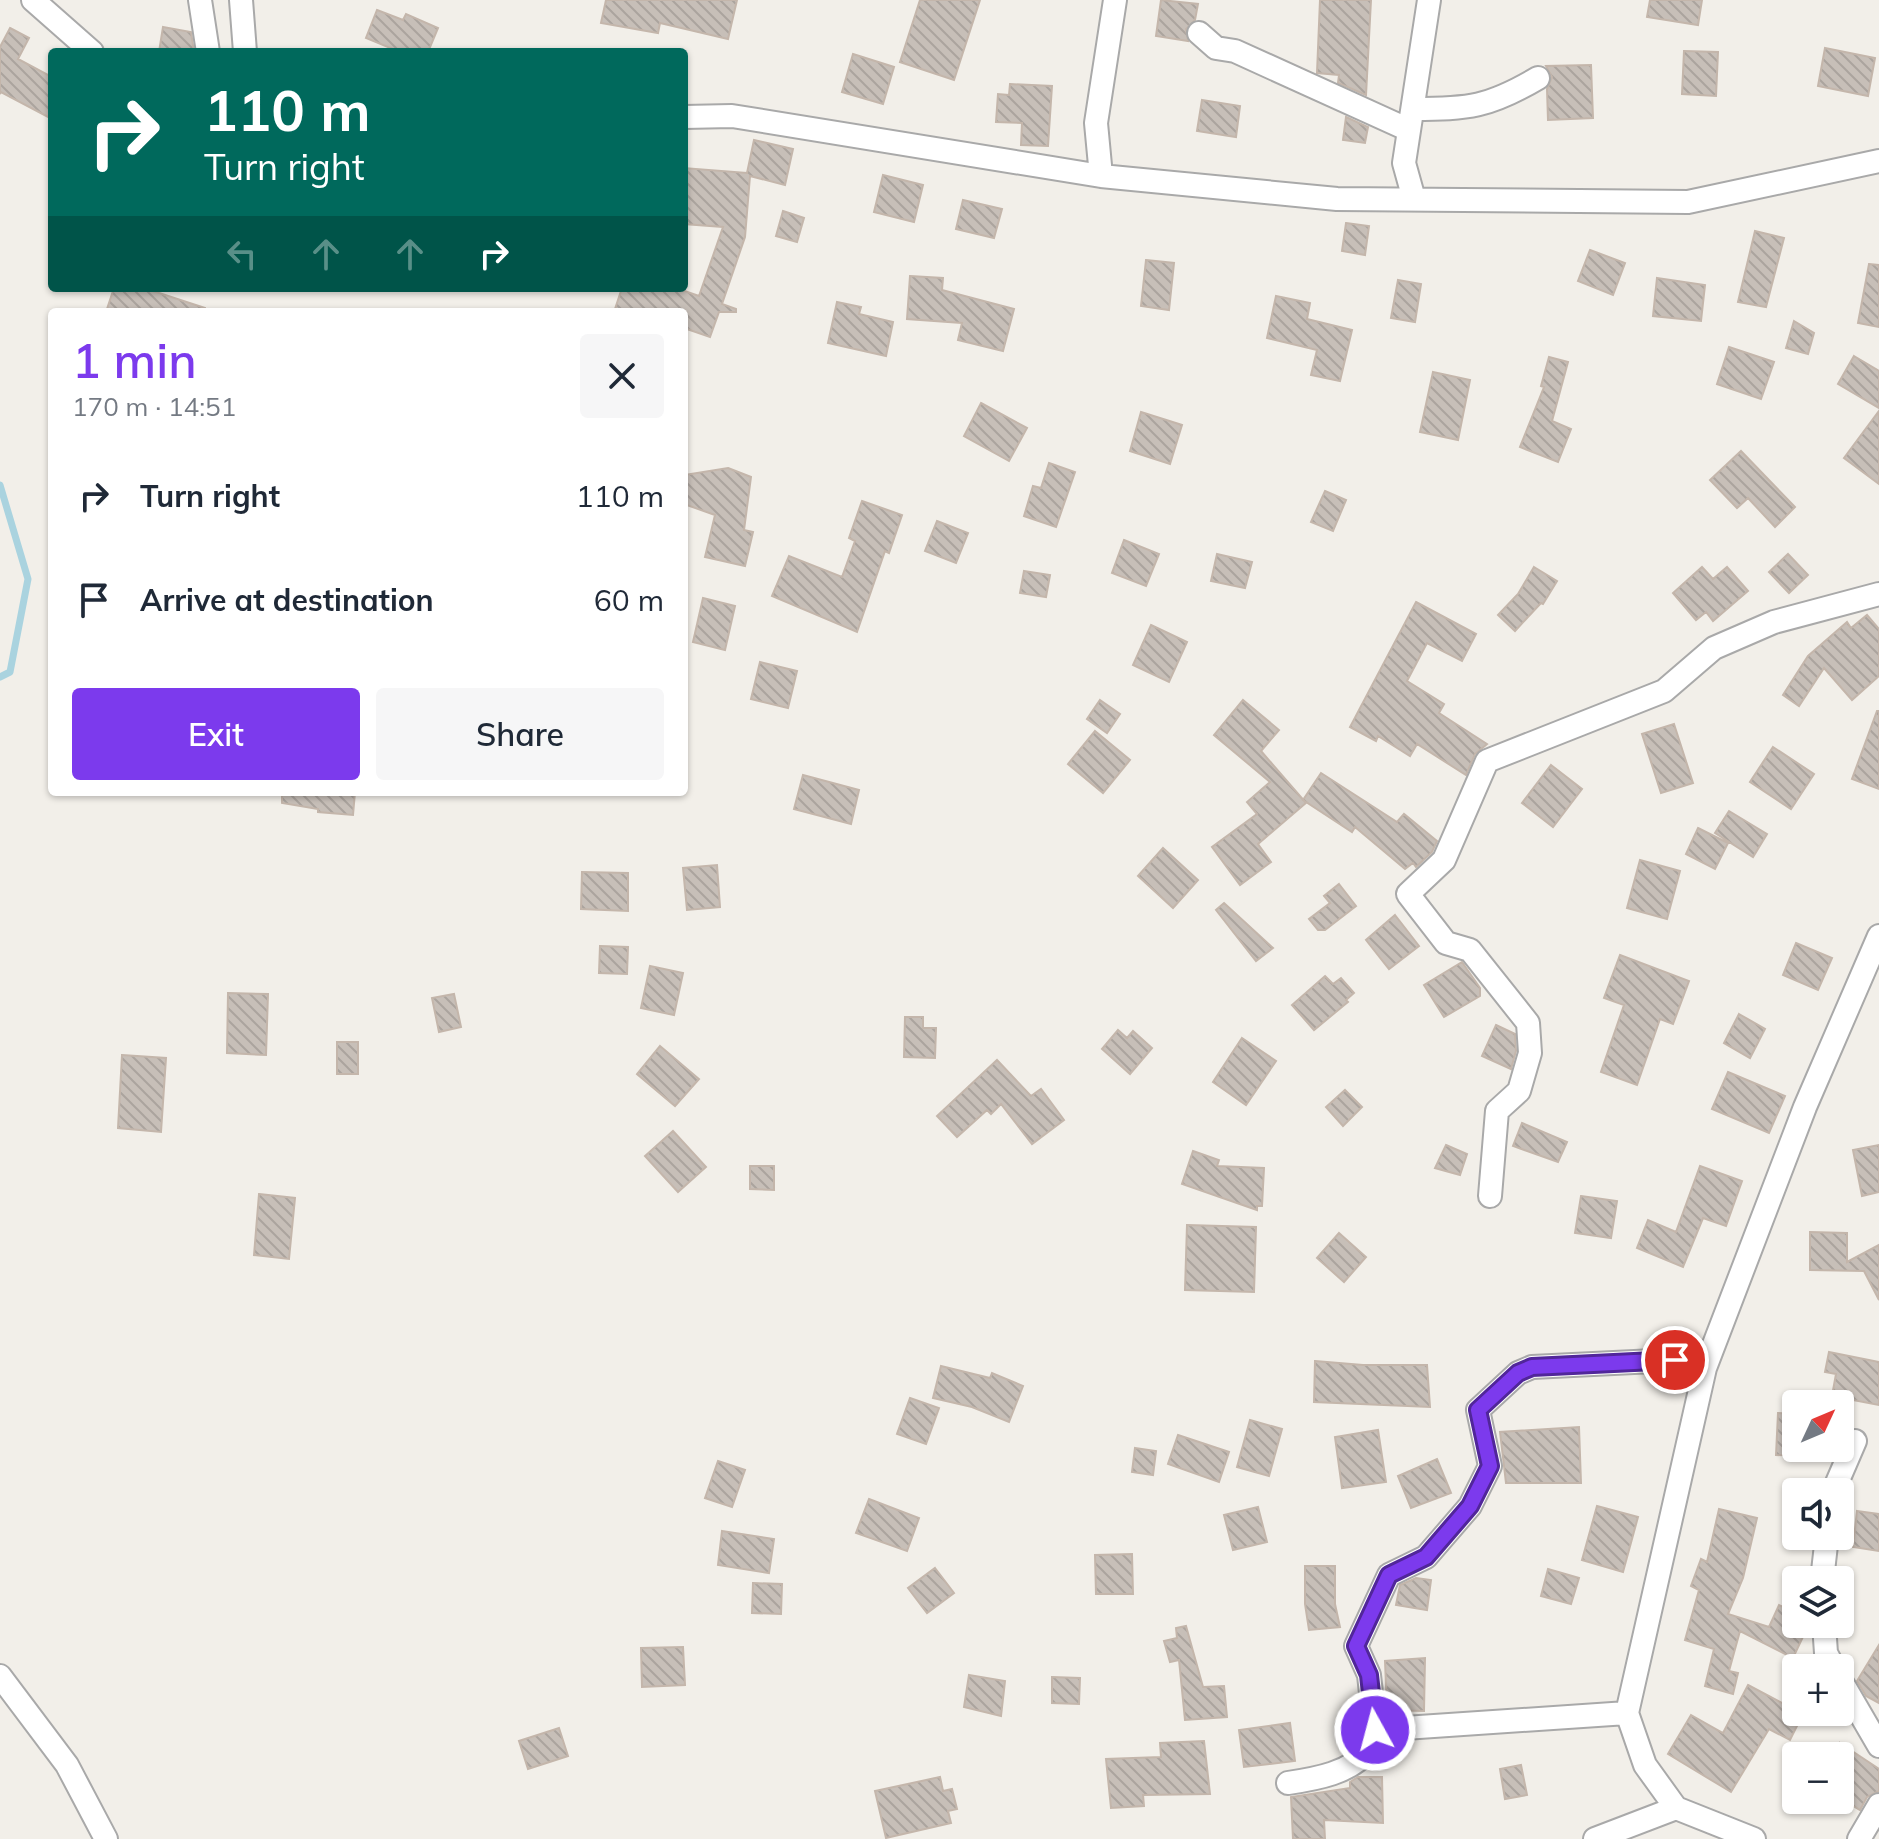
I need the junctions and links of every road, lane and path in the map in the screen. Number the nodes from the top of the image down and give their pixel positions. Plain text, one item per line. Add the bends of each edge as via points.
1 (33, 0) edge
2 (200, 0) edge
3 (241, 0) edge
4 (1115, 0) edge
5 (1429, 0) edge
6 (1199, 33) dead end
7 (87, 48) edge
8 (207, 48) edge
9 (245, 48) edge
10 (1538, 78) dead end
11 (688, 117) edge
12 (1411, 119) junction
13 (1879, 161) edge
14 (1101, 176) junction
15 (1414, 199) junction
16 (1879, 594) edge
17 (1879, 936) edge
18 (1490, 1196) dead end
19 (1705, 1368) junction
20 (1855, 1441) dead end
21 (1839, 1478) edge
22 (0, 1676) edge
23 (1854, 1703) edge
24 (1627, 1713) junction
25 (1375, 1730) junction
26 (1879, 1746) edge
27 (1288, 1783) dead end
28 (1879, 1805) edge
29 (1676, 1808) junction
30 (106, 1839) edge
31 (1595, 1839) edge
32 (1754, 1839) edge
33 (1859, 1839) edge

1 - 7 street
2 - 8 street
3 - 9 street
4 - 14 street via 1096,123
5 - 12 street
6 - 12 street via 1216,48
10 - 12 street via 1505,97
11 - 14 street via 732,116
12 - 15 street via 1404,163
13 - 15 street via 1688,202
14 - 15 street via 1337,199
16 - 18 street via 1762,628 1714,648 1664,691 1487,761 1444,860 1408,894 1446,943 1470,950 1528,1023 1530,1053 1519,1091 1497,1111
17 - 19 street via 1805,1107
19 - 24 street
19 - 25 street via 1675,1360 1532,1367 1518,1373 1478,1410 1490,1466 1470,1506 1426,1557 1389,1575 1356,1646 1369,1675
20 - 21 street
22 - 30 street via 67,1765
23 - 26 street
24 - 25 street
24 - 29 street via 1645,1765
25 - 27 street via 1370,1748 1353,1764
28 - 33 street
29 - 31 street
29 - 32 street

